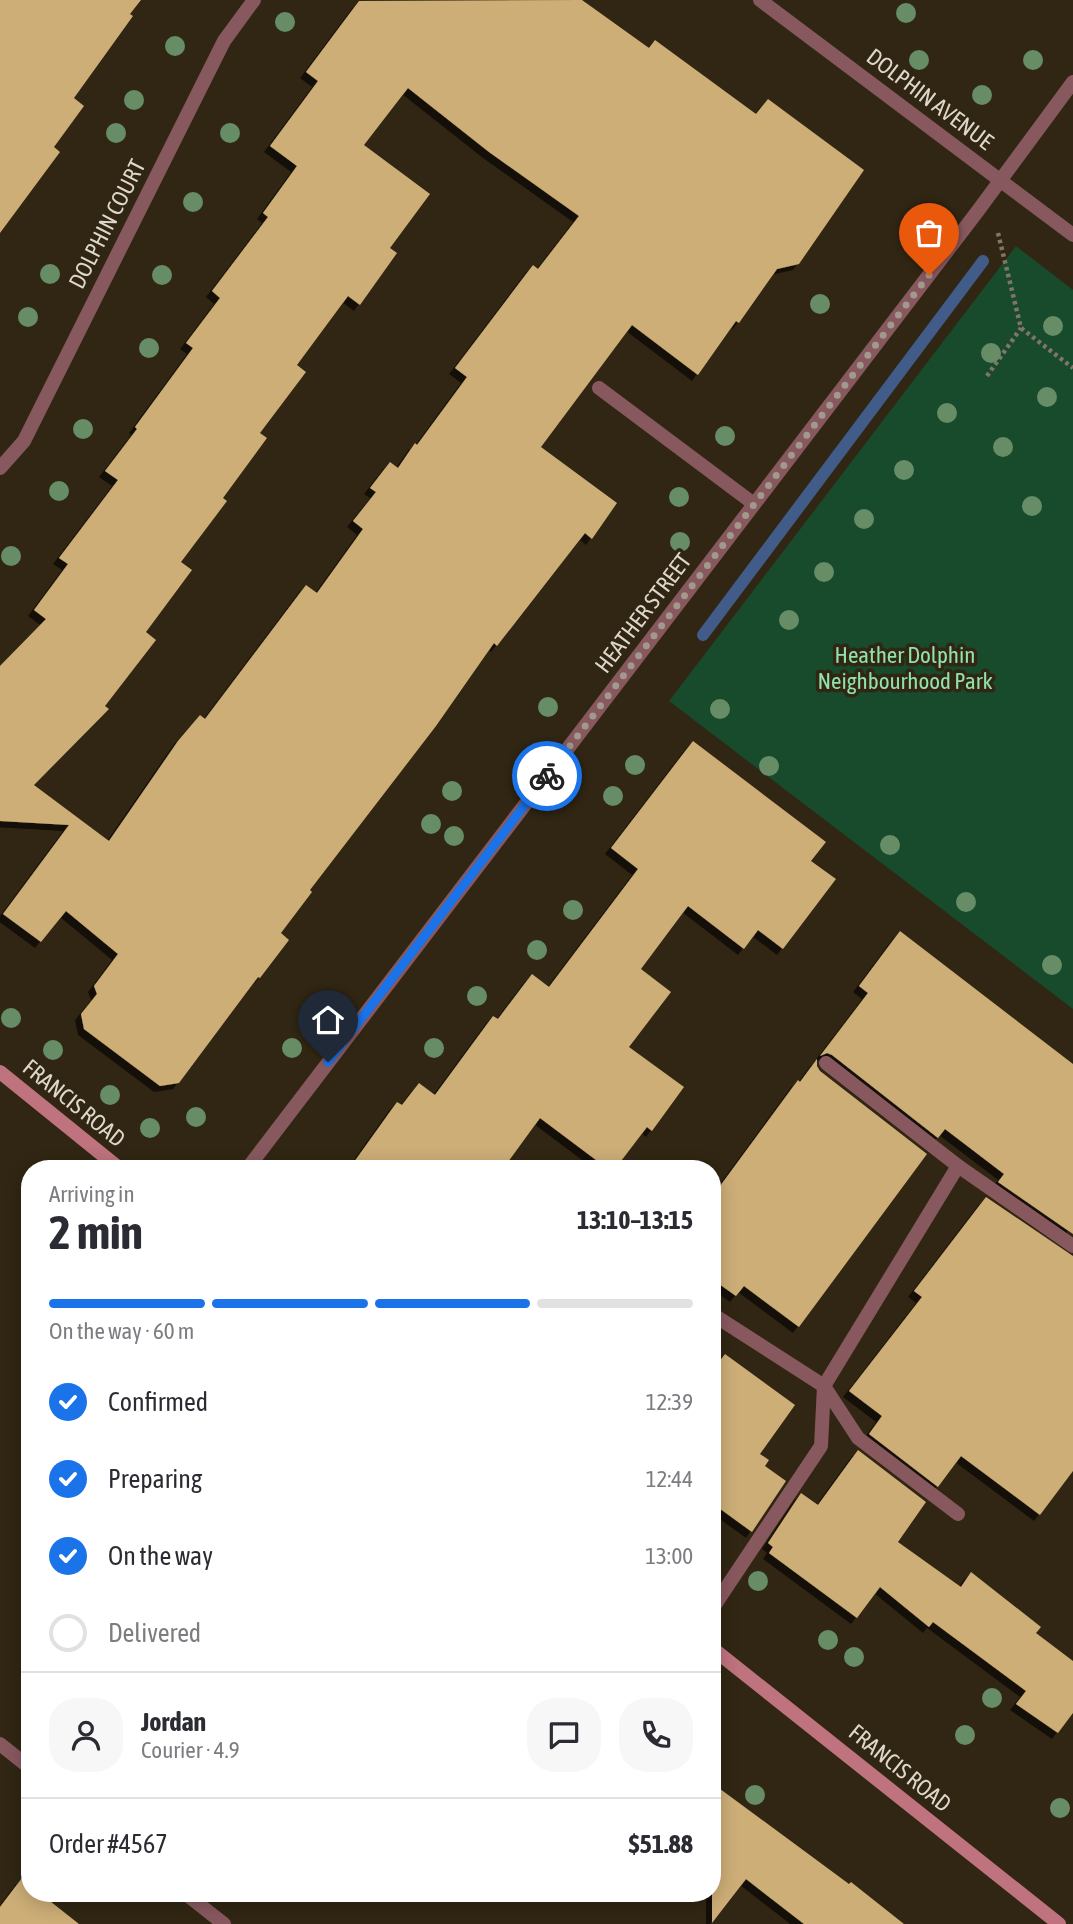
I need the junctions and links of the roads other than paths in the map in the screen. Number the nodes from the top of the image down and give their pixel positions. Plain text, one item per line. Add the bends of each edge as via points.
1 (254, 0) edge
2 (760, 0) edge
3 (1073, 82) edge
4 (1000, 181) junction
5 (1073, 235) edge
6 (599, 388) dead end
7 (0, 468) edge
8 (754, 504) junction
9 (826, 1063) dead end
10 (0, 1072) edge
11 (109, 1160) edge
12 (254, 1160) edge
13 (958, 1166) junction
14 (1073, 1246) edge
15 (721, 1320) edge
16 (824, 1386) junction
17 (958, 1514) dead end
18 (721, 1596) edge
19 (721, 1655) edge
20 (0, 1744) edge
21 (21, 1761) edge
22 (196, 1902) edge
23 (224, 1924) edge
24 (1059, 1924) edge

1 - 7 street, DOLPHIN COURT via 224,41 24,441
2 - 4 street, DOLPHIN AVENUE
3 - 4 street, HEATHER STREET
4 - 5 street, DOLPHIN AVENUE
4 - 8 street, HEATHER STREET
6 - 8 street
8 - 12 street, HEATHER STREET
9 - 13 street
10 - 11 street, FRANCIS ROAD
13 - 14 street
13 - 16 street
15 - 16 street
16 - 17 street via 858,1438
16 - 18 street via 821,1446
19 - 24 street, FRANCIS ROAD
20 - 21 street
22 - 23 street

